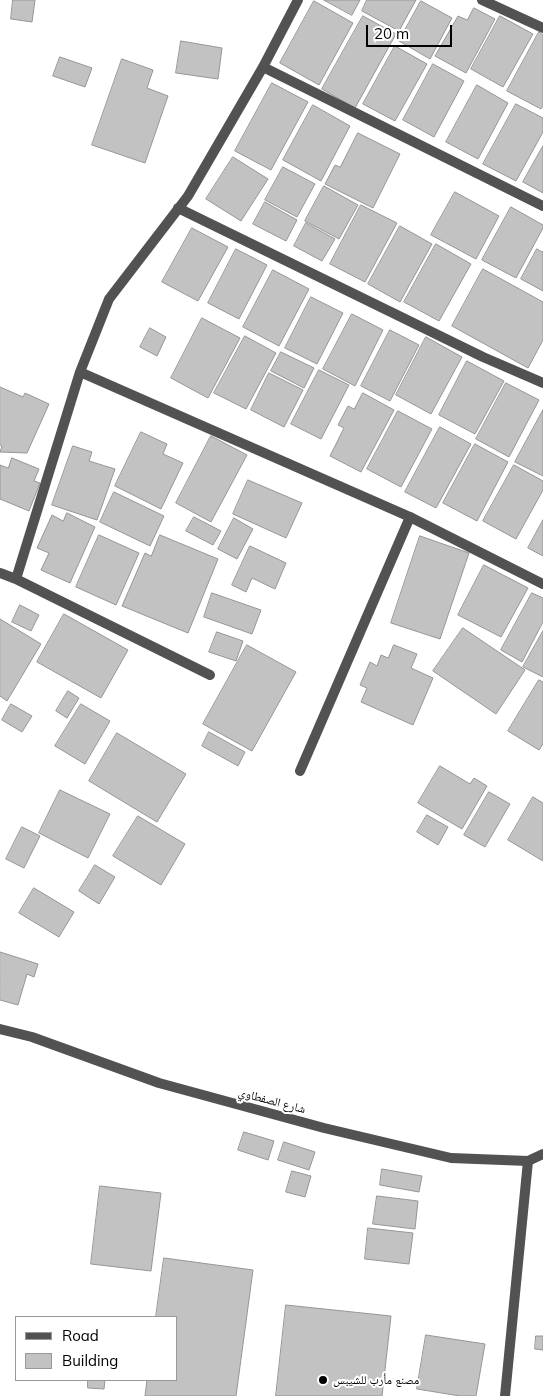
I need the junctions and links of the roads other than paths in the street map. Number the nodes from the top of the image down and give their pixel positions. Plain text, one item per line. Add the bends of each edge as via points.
1 (298, 0) edge
2 (482, 0) edge
3 (543, 28) edge
4 (263, 67) junction
5 (543, 206) edge
6 (178, 208) junction
7 (80, 372) junction
8 (543, 383) edge
9 (410, 517) junction
10 (0, 574) edge
11 (16, 579) junction
12 (543, 584) edge
13 (210, 675) dead end
14 (300, 771) dead end
15 (0, 1029) edge
16 (543, 1154) edge
17 (528, 1161) junction
18 (505, 1396) edge

1 - 4 street
2 - 3 street
4 - 5 street
4 - 6 street
6 - 7 street via 109,299
6 - 8 street
7 - 9 street
7 - 11 street
9 - 12 street
9 - 14 street
10 - 11 street
11 - 13 street
15 - 17 street, شارع الصفطاوي via 32,1037 159,1082 324,1128 451,1158
16 - 17 street, شارع الصفطاوي
17 - 18 street

